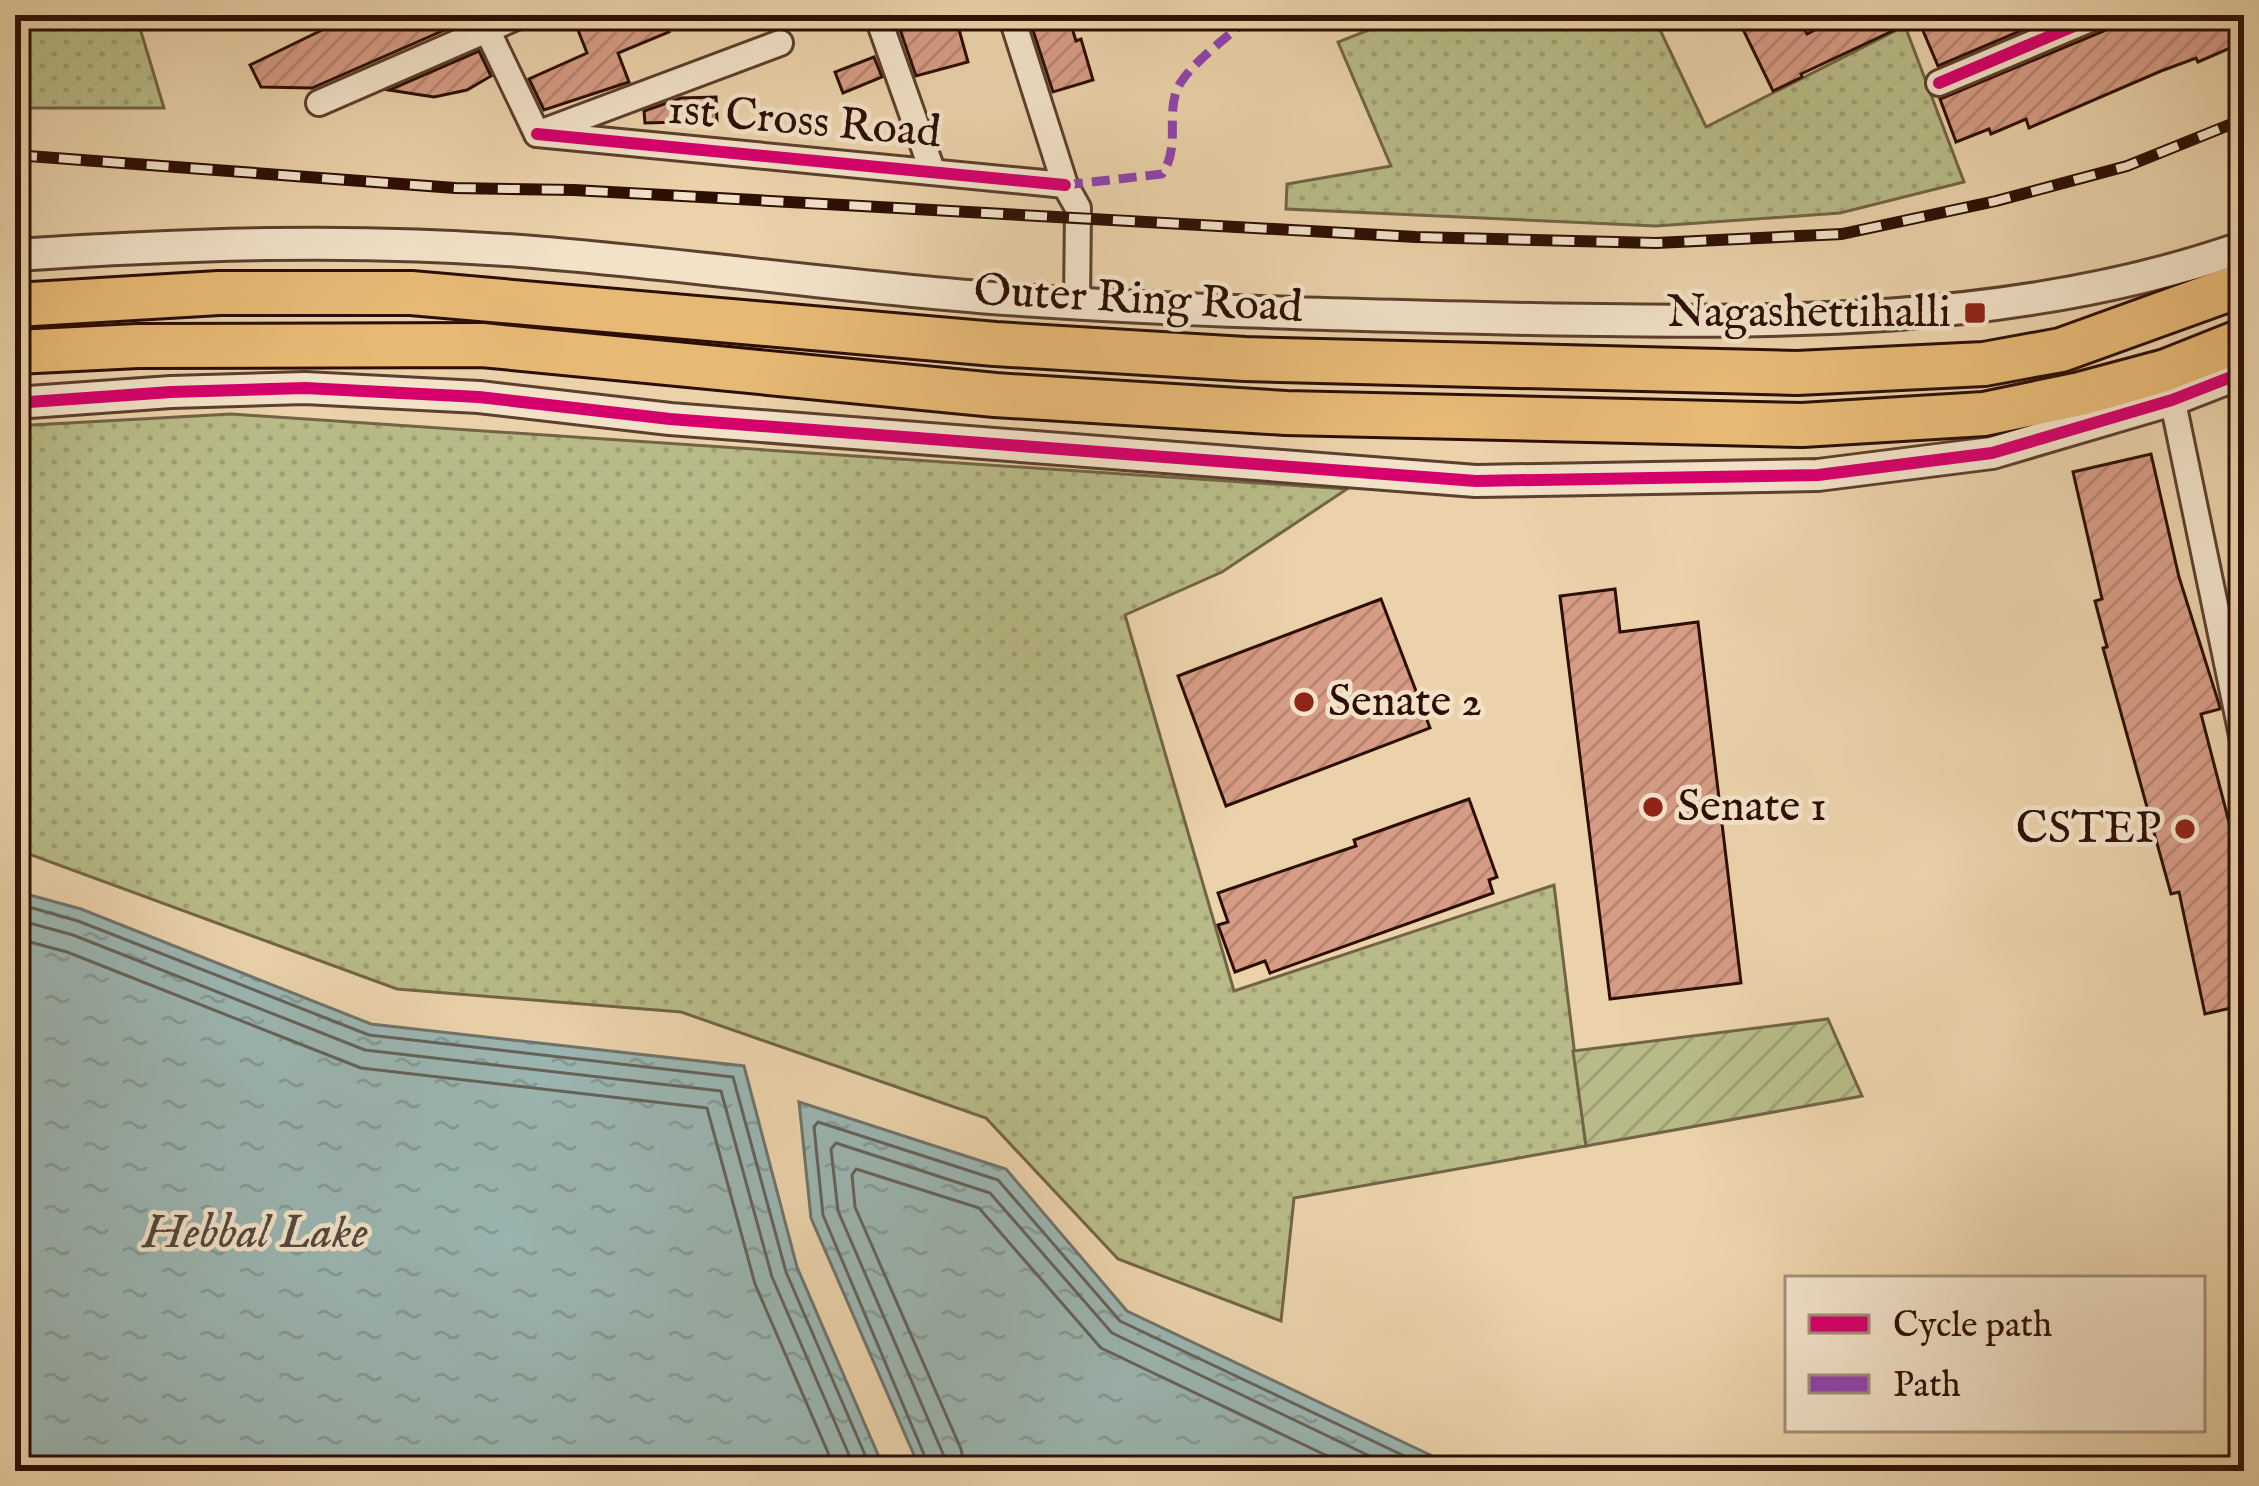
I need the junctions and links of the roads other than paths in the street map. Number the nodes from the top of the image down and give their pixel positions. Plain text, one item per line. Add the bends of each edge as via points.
1 (521, 15) edge
2 (877, 15) edge
3 (1011, 15) edge
4 (2100, 15) edge
5 (483, 22) edge
6 (781, 43) dead end
7 (1939, 83) dead end
8 (319, 103) dead end
9 (537, 134) junction
10 (932, 170) junction
11 (1065, 184) junction
12 (2244, 247) edge
13 (15, 255) edge
14 (2244, 284) edge
15 (1077, 303) junction
16 (15, 305) edge
17 (2244, 340) edge
18 (15, 352) edge
19 (2244, 372) edge
20 (2169, 385) junction
21 (15, 404) edge
22 (2244, 745) edge

1 - 5 street
2 - 10 street
3 - 11 street
4 - 7 street
5 - 8 street
5 - 9 street
6 - 9 street
9 - 10 street, 1st Cross Road
10 - 11 street, 1st Cross Road
11 - 15 street via 1078,208
12 - 15 street via 2040,300 1881,315 1644,321
13 - 15 street via 281,243 427,246
14 - 16 highway, Outer Ring Road via 2061,350 1984,364 1798,373 1269,360 994,344 411,292
17 - 20 highway
18 - 20 highway via 482,345 1286,413 1802,424 1984,414
19 - 20 street
20 - 21 street via 1992,453 1818,475 1476,481 435,395 283,388
20 - 22 street

